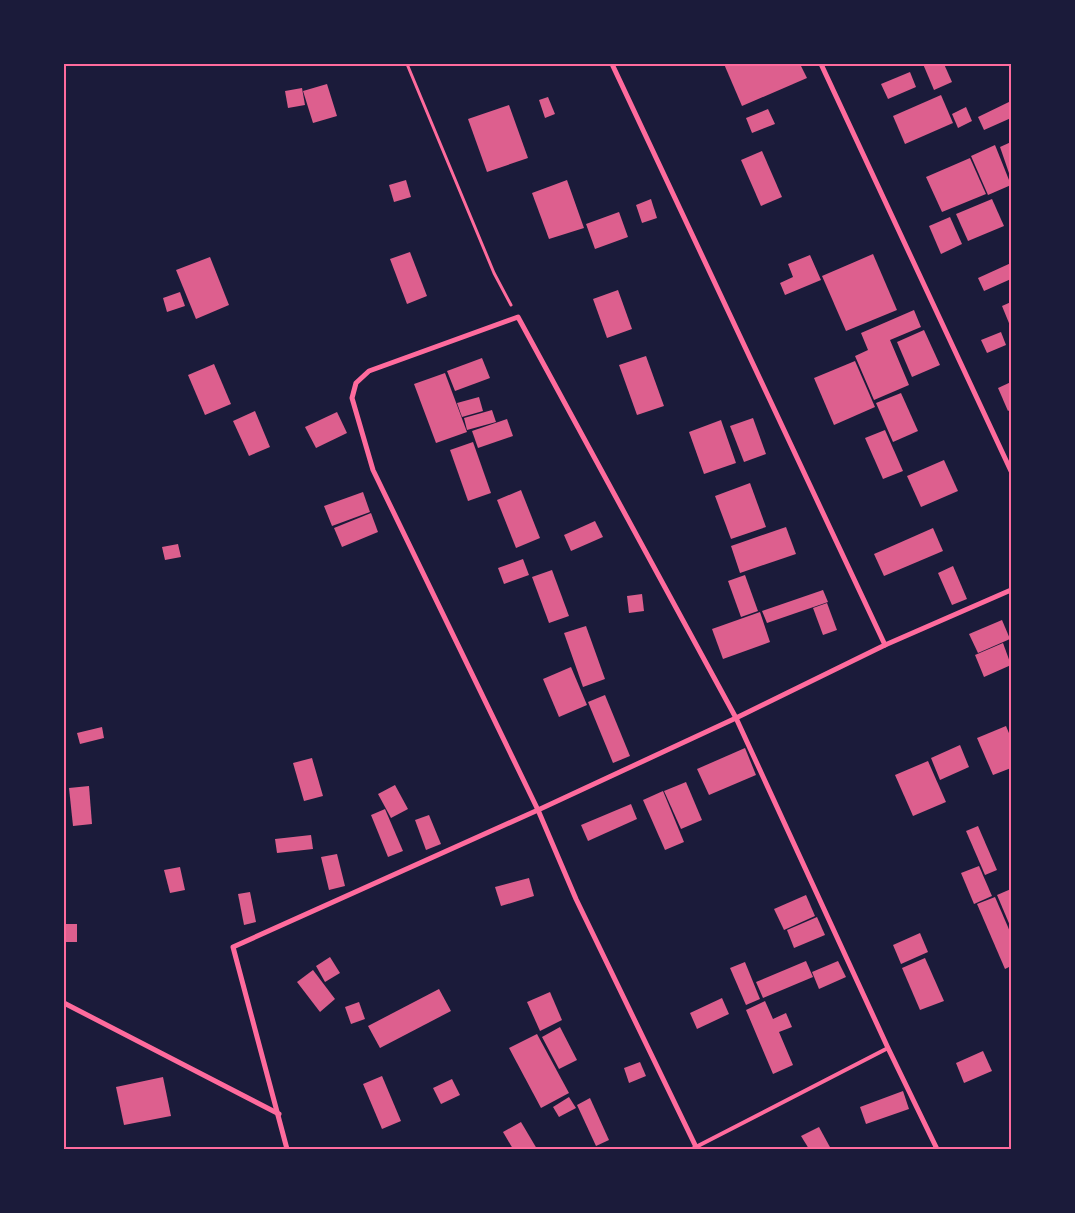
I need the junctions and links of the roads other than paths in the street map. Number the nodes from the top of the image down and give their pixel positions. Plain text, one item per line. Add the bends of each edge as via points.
1 (612, 64) edge
2 (822, 64) edge
3 (1011, 471) edge
4 (1011, 590) edge
5 (885, 645) junction
6 (736, 718) junction
7 (538, 810) junction
8 (64, 1003) edge
9 (888, 1048) junction
10 (279, 1114) junction
11 (287, 1149) edge
12 (695, 1149) edge
13 (937, 1149) edge

1 - 5 street
2 - 3 street
4 - 5 street
5 - 6 street
6 - 7 street
6 - 7 street via 518,317 369,371 356,383 352,398 373,470
6 - 9 street
7 - 10 street via 233,947
7 - 12 street via 576,899
8 - 10 street
9 - 12 lane
9 - 13 street
10 - 11 street

